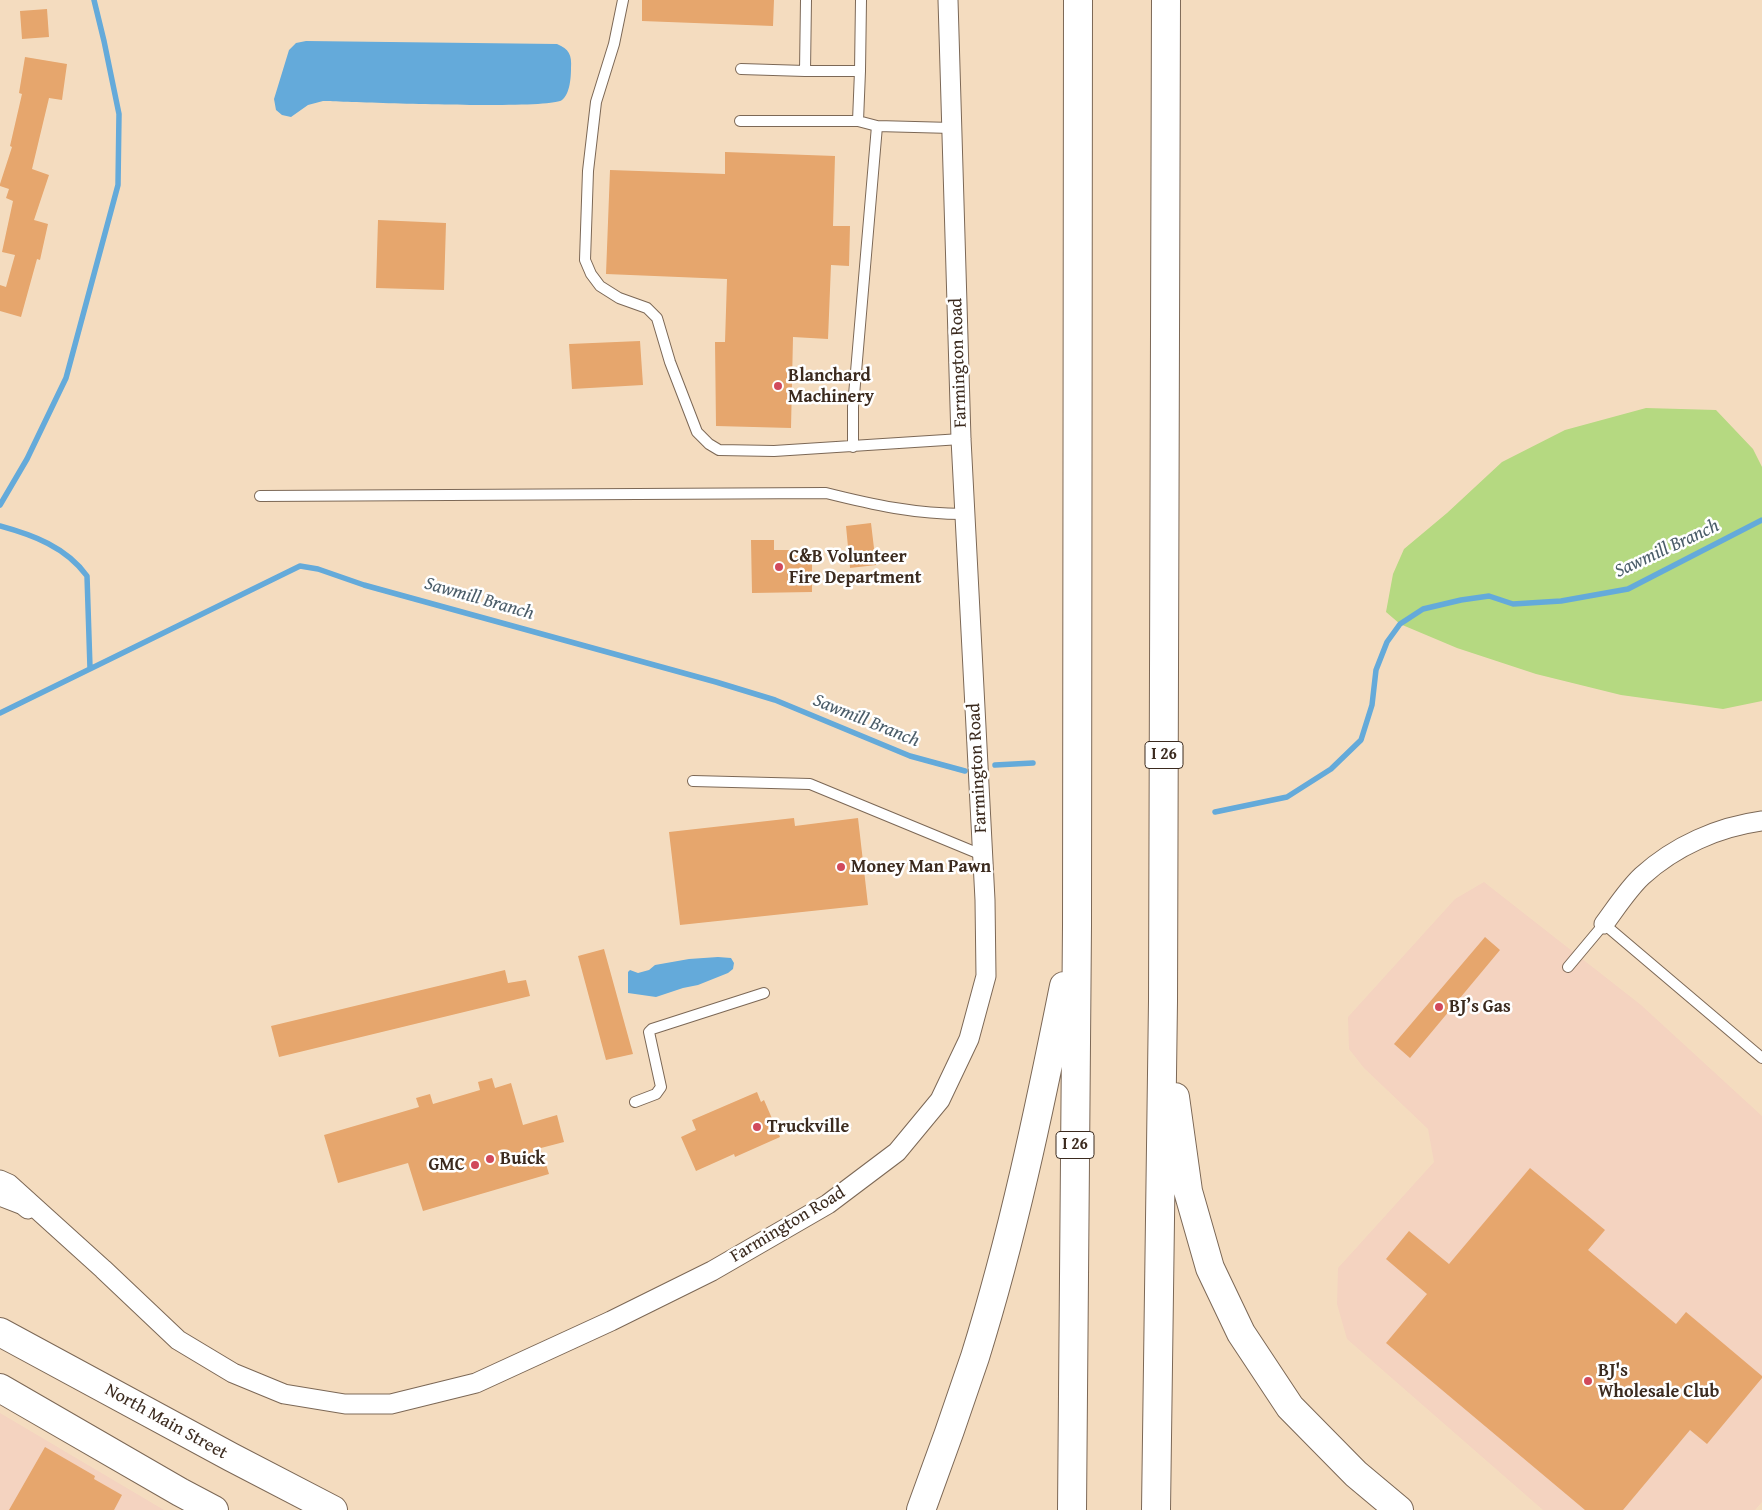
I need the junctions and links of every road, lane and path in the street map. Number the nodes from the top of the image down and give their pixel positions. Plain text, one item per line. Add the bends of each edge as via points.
1 (623, 0) edge
2 (806, 0) edge
3 (861, 0) edge
4 (948, 0) edge
5 (1078, 0) edge
6 (1166, 0) edge
7 (741, 69) dead end
8 (805, 71) junction
9 (860, 71) junction
10 (740, 121) dead end
11 (858, 121) junction
12 (877, 126) junction
13 (952, 128) junction
14 (961, 439) junction
15 (853, 446) junction
16 (260, 496) dead end
17 (965, 514) junction
18 (693, 781) dead end
19 (1762, 821) edge
20 (982, 855) junction
21 (1604, 924) junction
22 (1077, 926) junction
23 (1568, 967) dead end
24 (764, 994) dead end
25 (1163, 1000) junction
26 (1762, 1058) edge
27 (635, 1102) dead end
28 (0, 1180) edge
29 (0, 1196) edge
30 (103, 1269) junction
31 (0, 1332) edge
32 (0, 1388) edge
33 (214, 1510) edge
34 (333, 1510) edge
35 (921, 1510) edge
36 (1072, 1510) edge
37 (1156, 1510) edge
38 (1399, 1510) edge

1 - 15 lane via 614,44 596,102 589,161 585,260 591,274 600,286 619,298 647,308 657,318 697,432 709,444 719,450 774,452
2 - 8 lane
3 - 9 lane
4 - 13 street, Farmington Road
5 - 22 main road, I 26
6 - 25 main road, I 26
7 - 8 lane
8 - 9 lane
9 - 11 lane
10 - 11 lane
11 - 12 lane
12 - 13 lane
12 - 15 lane via 853,407
13 - 14 street, Farmington Road
14 - 15 lane
14 - 17 street, Farmington Road
16 - 17 lane via 826,493 875,506 934,514
17 - 20 street, Farmington Road
18 - 20 lane via 810,784
19 - 21 street via 1700,838 1668,855 1641,877
20 - 30 street, Farmington Road via 986,976 969,1039 940,1100 897,1152 828,1204 712,1271 611,1321 476,1383 391,1404 345,1404 284,1394 233,1373 178,1340
21 - 23 lane
21 - 26 lane
22 - 35 main road via 1011,1228 975,1355
22 - 36 main road, I 26
24 - 27 lane via 652,1029 649,1032 661,1087 656,1094
25 - 37 main road, I 26
25 - 38 main road via 1188,1191 1210,1268 1241,1333 1290,1407 1356,1474
28 - 30 street, Farmington Road via 9,1184
29 - 30 street, Farmington Road via 23,1205
31 - 34 main road, North Main Street
32 - 33 main road

